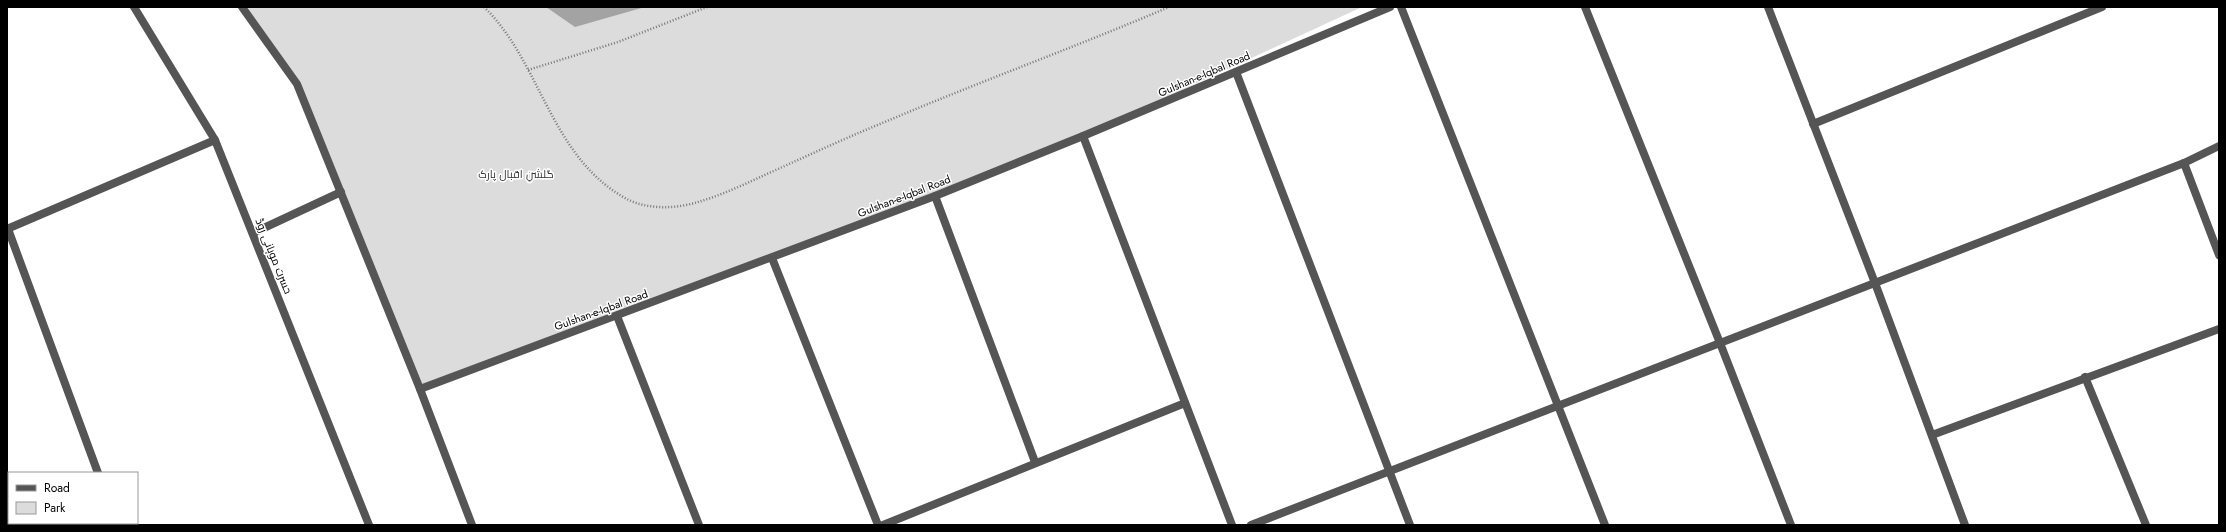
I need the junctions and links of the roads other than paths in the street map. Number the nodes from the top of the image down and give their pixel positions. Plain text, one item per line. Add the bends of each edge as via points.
1 (134, 7) edge
2 (242, 7) edge
3 (1390, 7) edge
4 (1401, 7) edge
5 (1585, 7) edge
6 (1768, 7) edge
7 (2102, 7) edge
8 (1236, 72) junction
9 (1813, 124) junction
10 (1083, 136) junction
11 (215, 140) junction
12 (2219, 146) edge
13 (2184, 163) junction
14 (341, 192) junction
15 (935, 196) junction
16 (7, 229) edge
17 (253, 234) junction
18 (2219, 256) edge
19 (772, 258) junction
20 (1875, 283) junction
21 (617, 316) junction
22 (2219, 329) edge
23 (1720, 343) junction
24 (2086, 377) junction
25 (420, 389) junction
26 (1185, 403) junction
27 (1557, 406) junction
28 (1932, 435) junction
29 (1036, 462) junction
30 (98, 472) edge
31 (1388, 472) junction
32 (368, 525) edge
33 (472, 525) edge
34 (700, 525) edge
35 (878, 525) edge
36 (883, 525) edge
37 (1232, 525) edge
38 (1251, 525) edge
39 (1410, 525) edge
40 (1604, 525) edge
41 (1791, 525) edge
42 (1965, 525) edge
43 (2146, 525) edge

1 - 11 street, حسرت موہانی روڈ
2 - 14 street via 297,84
3 - 8 street, Gulshan-e-Iqbal Road
4 - 27 street
5 - 23 street
6 - 9 street
7 - 9 street
8 - 10 street, Gulshan-e-Iqbal Road
8 - 31 street
9 - 20 street
10 - 15 street, Gulshan-e-Iqbal Road
10 - 26 street
11 - 16 street
11 - 17 street, حسرت موہانی روڈ
12 - 13 street
13 - 18 street
13 - 20 street
14 - 17 street
14 - 25 street
15 - 19 street, Gulshan-e-Iqbal Road
15 - 29 street
16 - 30 street
17 - 32 street, حسرت موہانی روڈ
19 - 21 street, Gulshan-e-Iqbal Road
19 - 35 street
20 - 23 street
20 - 28 street
21 - 25 street, Gulshan-e-Iqbal Road
21 - 34 street
22 - 24 street
23 - 27 street
23 - 41 street
24 - 28 street
24 - 43 street
25 - 33 street
26 - 29 street
26 - 37 street
27 - 31 street
27 - 40 street
28 - 42 street
29 - 36 street
31 - 38 street
31 - 39 street

